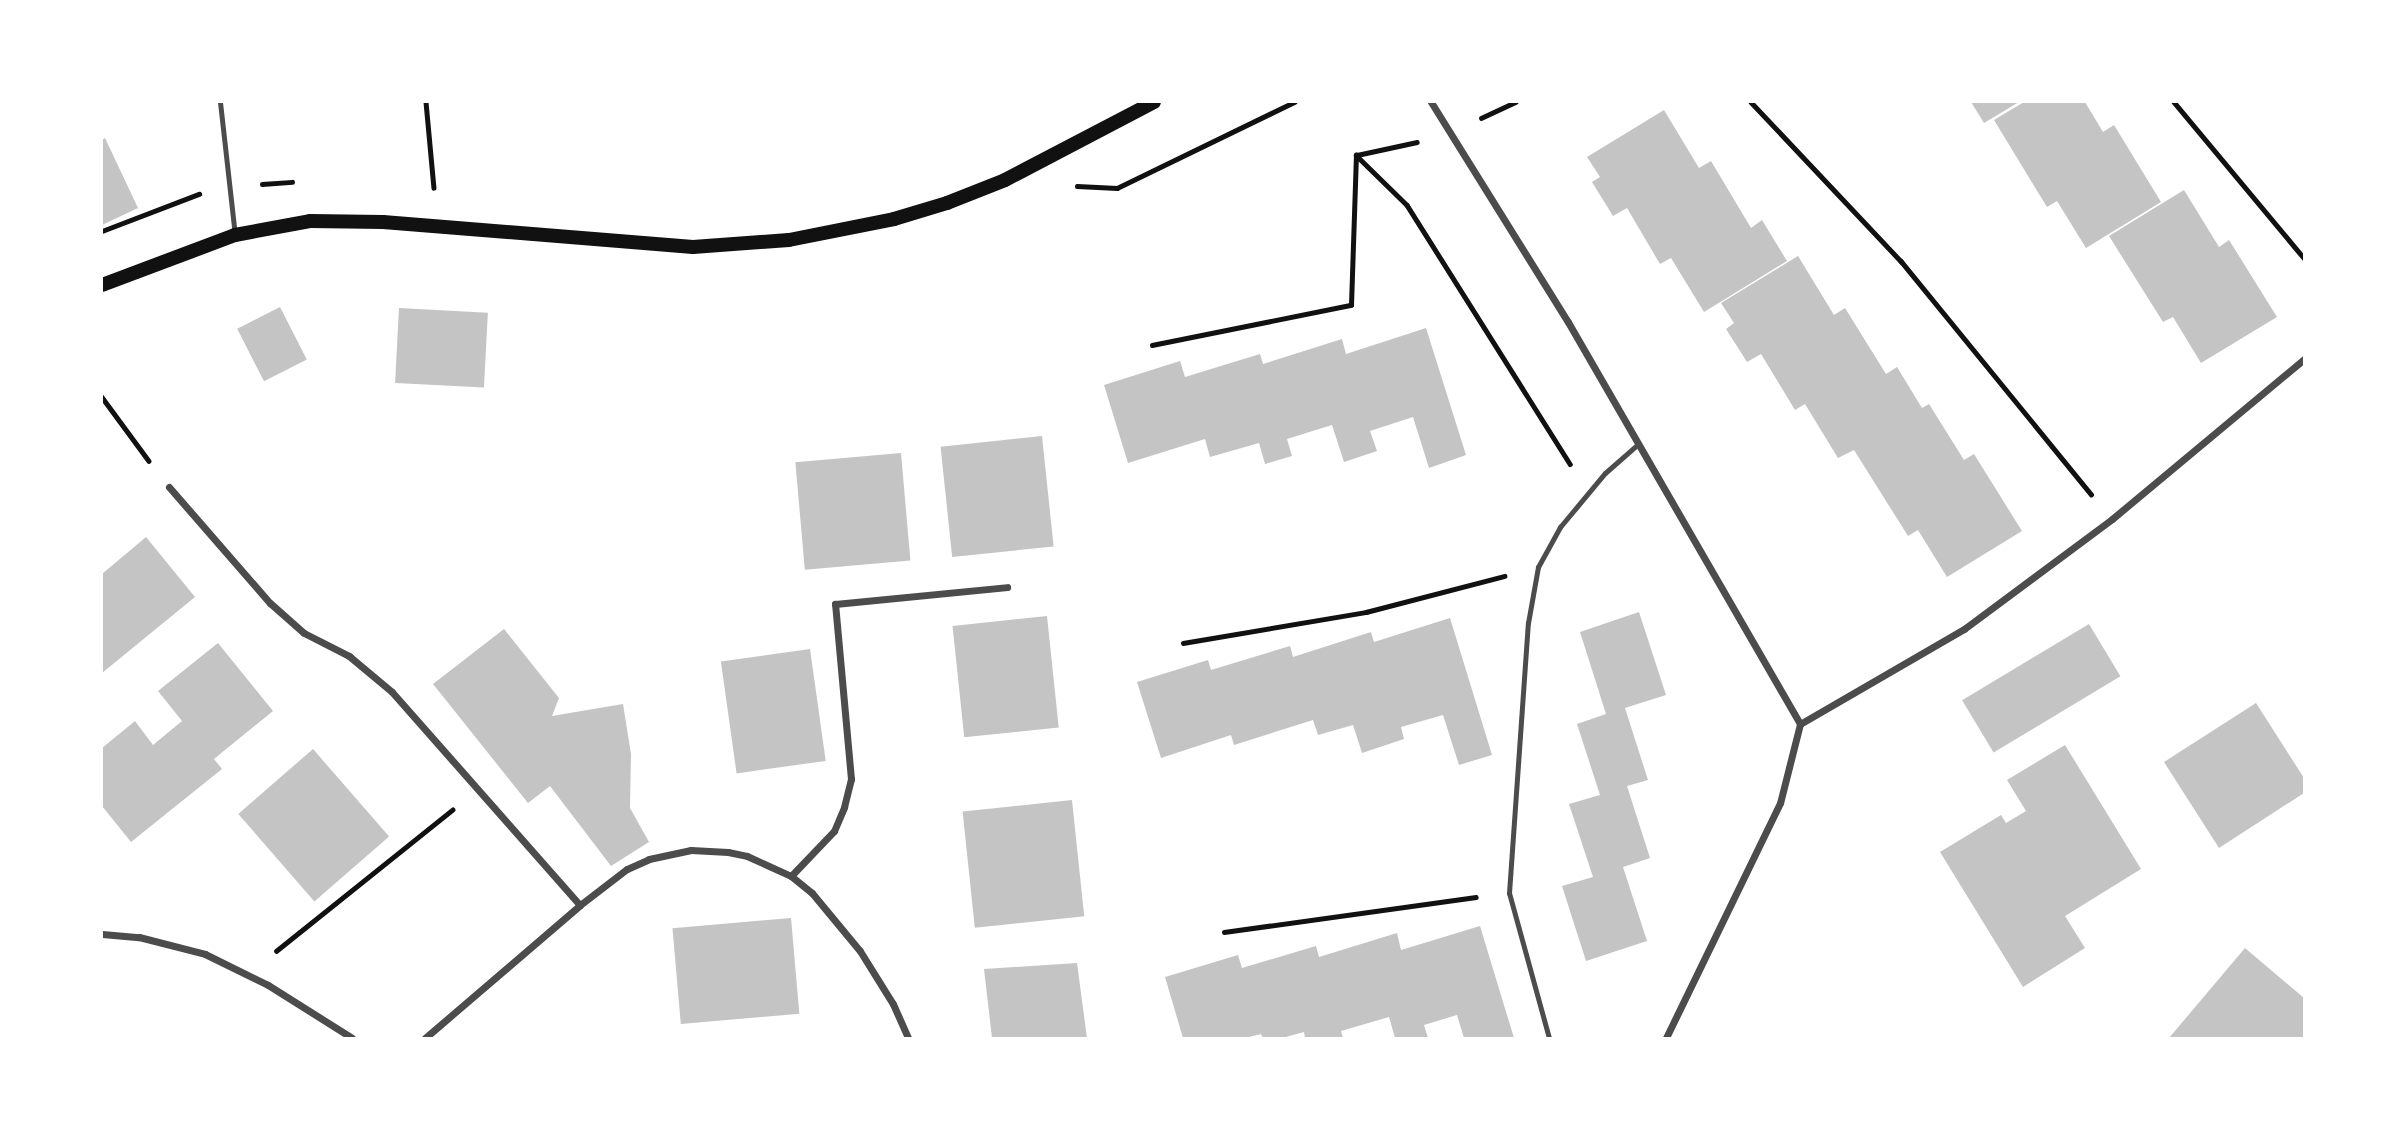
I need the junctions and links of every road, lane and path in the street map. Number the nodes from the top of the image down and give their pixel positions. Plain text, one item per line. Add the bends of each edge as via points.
1 (220, 102) edge
2 (426, 102) edge
3 (1154, 102) edge
4 (1431, 102) edge
5 (1751, 102) edge
6 (2174, 102) edge
7 (1450, 133) junction
8 (1356, 155) junction
9 (435, 188) junction
10 (445, 190) dead end
11 (438, 226) junction
12 (235, 235) junction
13 (2305, 258) edge
14 (102, 285) edge
15 (1152, 345) dead end
16 (2305, 359) edge
17 (102, 397) edge
18 (1637, 445) junction
19 (169, 487) joint
20 (1588, 493) junction
21 (2112, 519) junction
22 (1538, 567) junction
23 (1007, 587) dead end
24 (1183, 643) dead end
25 (1800, 724) junction
26 (477, 790) junction
27 (791, 876) junction
28 (1508, 893) junction
29 (580, 905) junction
30 (1224, 932) dead end
31 (102, 934) edge
32 (267, 947) dead end
33 (352, 1038) edge
34 (425, 1038) edge
35 (908, 1038) edge
36 (1549, 1038) edge
37 (1666, 1038) edge

1 - 12 lane
2 - 9 path
3 - 11 main road via 1005,180 947,203 802,238 693,247
4 - 7 street
5 - 21 path via 1901,261
6 - 13 path
7 - 8 path
7 - 18 street via 1568,322
8 - 15 path via 1351,305
8 - 20 path via 1407,205
9 - 10 path
9 - 11 path
11 - 12 main road via 310,221
12 - 14 main road
16 - 21 street
17 - 19 path
18 - 20 lane
18 - 25 street
19 - 26 street via 270,603 304,633 349,656 392,692
20 - 22 lane via 1560,527
21 - 25 street via 1964,629
22 - 24 path via 1366,612
22 - 28 lane via 1528,623
23 - 27 street via 835,604 851,779 834,831
25 - 37 street via 1780,803
26 - 29 street
26 - 32 path via 278,952
27 - 29 street via 728,852 670,853 627,869
27 - 35 street via 812,893 860,951
28 - 30 path
28 - 36 lane
29 - 34 street
31 - 33 street via 139,937 205,954 268,985

